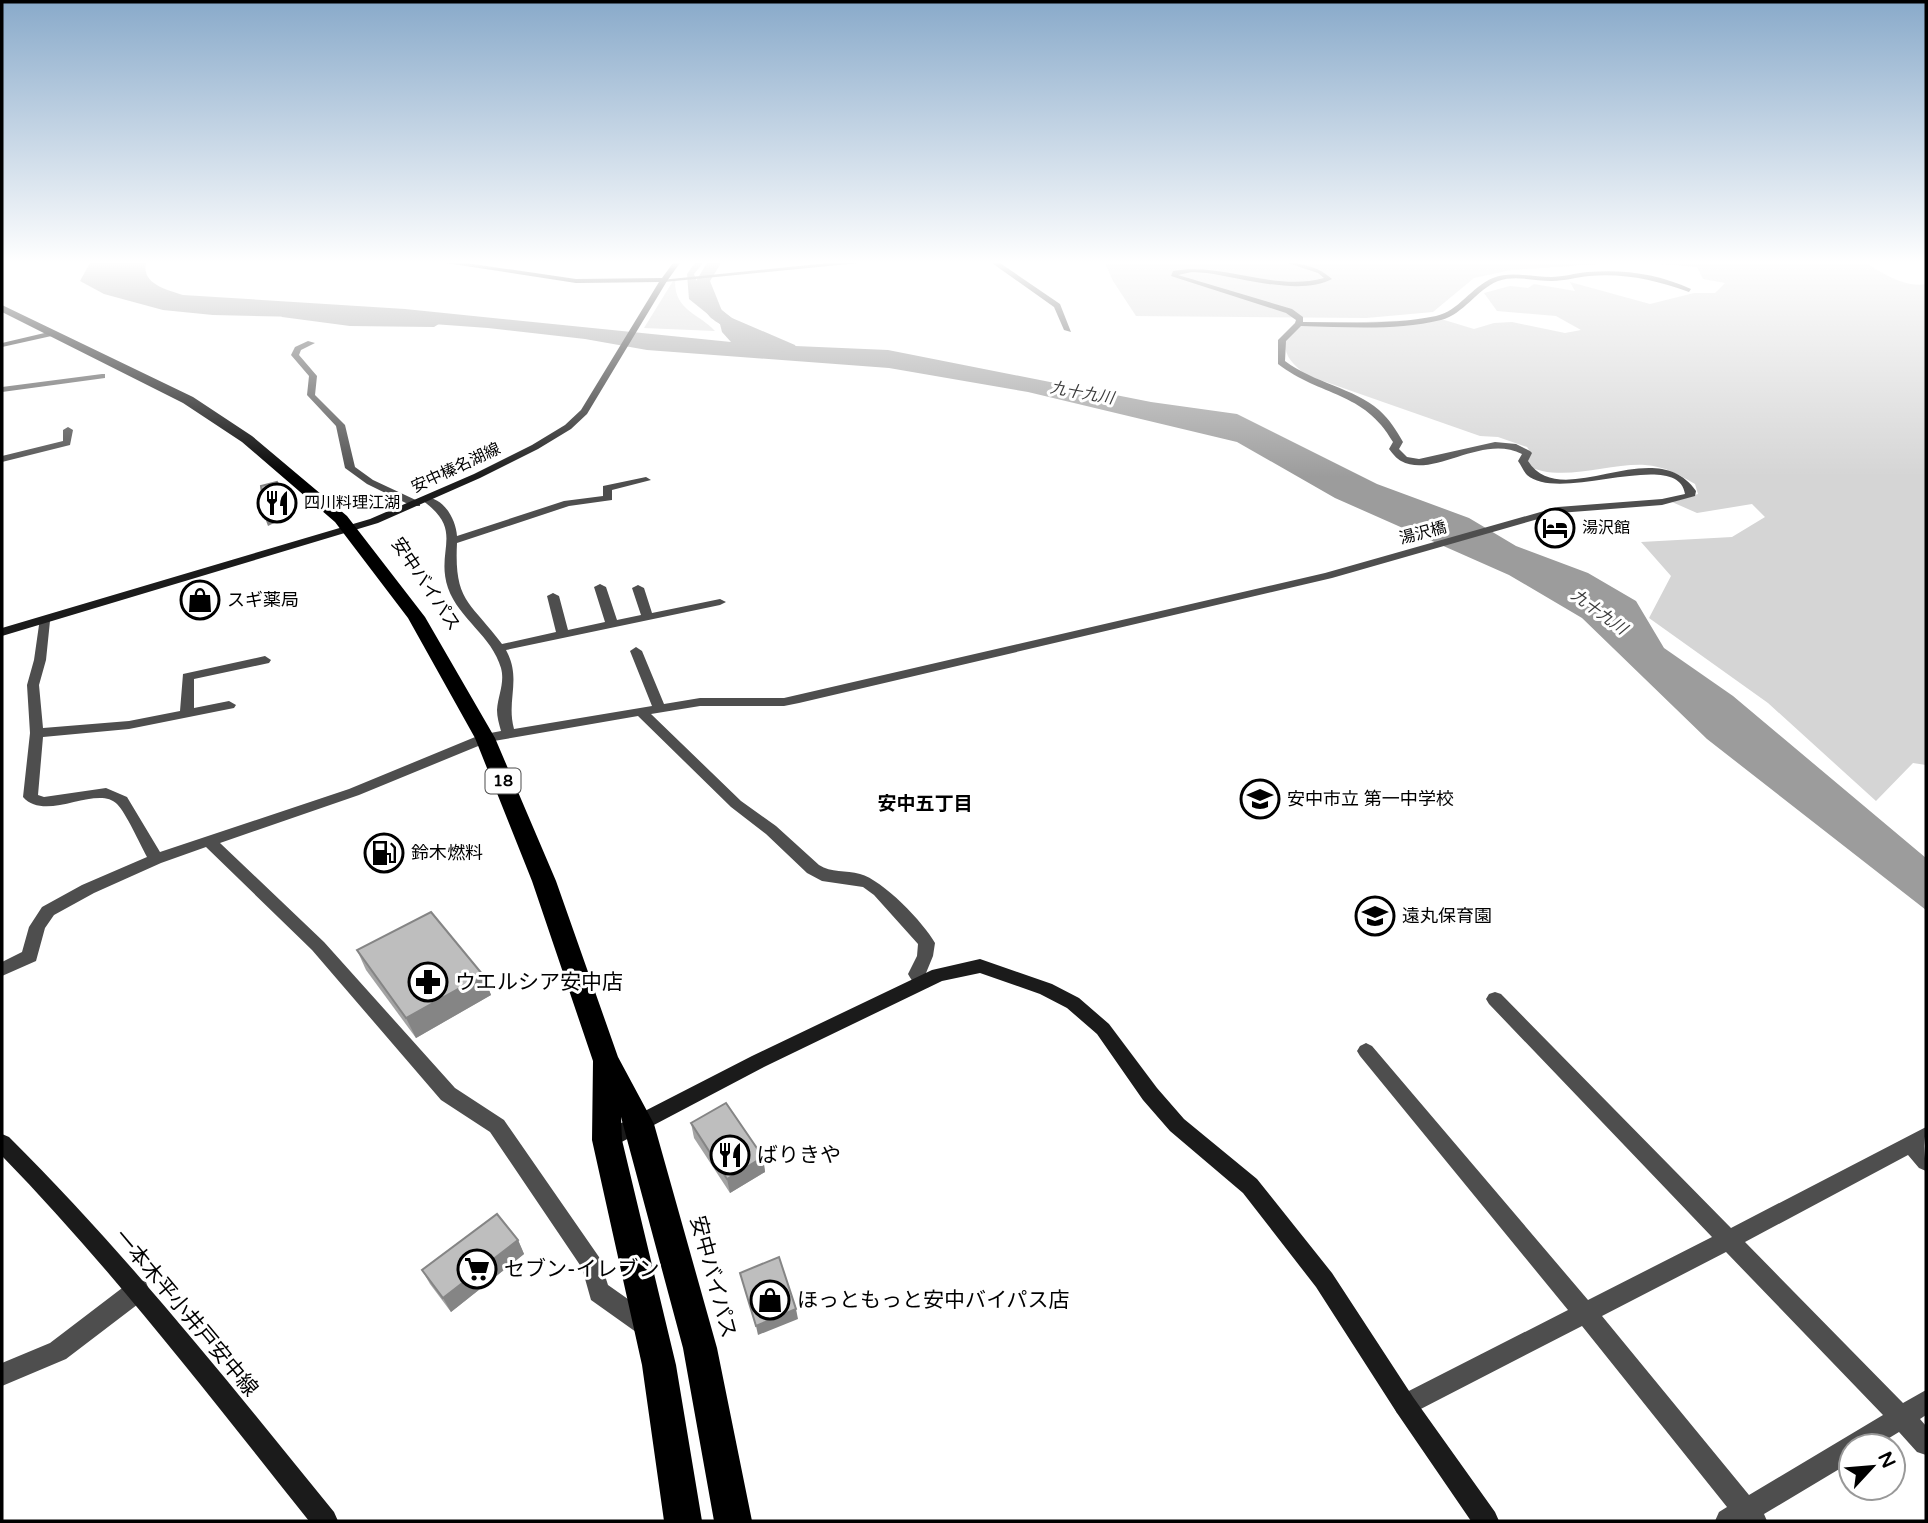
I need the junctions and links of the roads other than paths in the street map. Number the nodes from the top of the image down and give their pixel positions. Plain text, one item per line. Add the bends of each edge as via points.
1 (48, 334) edge
2 (55, 334) edge
3 (630, 334) edge
4 (1288, 334) edge
5 (311, 343) dead end
6 (2, 345) edge
7 (102, 376) dead end
8 (2, 390) edge
9 (68, 430) dead end
10 (2, 460) edge
11 (646, 480) dead end
12 (421, 502) junction
13 (350, 529) junction
14 (454, 541) junction
15 (600, 587) dead end
16 (638, 589) dead end
17 (553, 596) dead end
18 (720, 602) dead end
19 (648, 617) junction
20 (44, 621) junction
21 (612, 625) junction
22 (2, 632) edge
23 (563, 635) junction
24 (499, 648) junction
25 (636, 651) dead end
26 (265, 660) dead end
27 (229, 705) dead end
28 (659, 708) junction
29 (640, 711) junction
30 (187, 714) junction
31 (37, 733) junction
32 (508, 734) junction
33 (485, 738) junction
34 (208, 840) junction
35 (156, 859) junction
36 (2, 970) edge
37 (923, 982) junction
38 (1495, 999) dead end
39 (1366, 1051) dead end
40 (623, 1132) junction
41 (1918, 1139) edge
42 (2, 1143) edge
43 (1926, 1162) edge
44 (1728, 1240) junction
45 (138, 1290) junction
46 (1585, 1313) junction
47 (651, 1329) junction
48 (2, 1375) edge
49 (1926, 1402) edge
50 (1405, 1405) junction
51 (1901, 1418) junction
52 (1878, 1432) edge
53 (1926, 1443) edge
54 (1837, 1457) edge
55 (1743, 1518) edge
56 (325, 1521) edge
57 (683, 1521) edge
58 (733, 1521) edge
59 (1486, 1521) edge

1 - 6 main road
2 - 13 highway, 安中バイパス / 18 via 188,400 228,426 301,483
3 - 12 main road, 安中榛名湖線 via 584,412 557,434
4 - 28 street, 湯沢橋 via 1282,340 1281,362 1303,379 1366,404 1395,435 1398,456 1420,461 1506,443 1527,453 1524,467 1538,477 1576,481 1653,470 1674,475 1691,491 1689,496 1662,502 1558,510 1331,575 799,699
5 - 12 street via 295,355 313,376 311,395 340,425 350,468 370,482
7 - 8 street
9 - 10 street via 67,443
11 - 14 street via 607,488 608,498 568,503
12 - 13 main road, 安中榛名湖線
12 - 14 street via 441,509
13 - 20 main road, 安中榛名湖線
13 - 33 highway, 安中バイパス / 18 via 416,617
14 - 24 street via 454,588
15 - 21 street
16 - 19 street
17 - 23 street
18 - 19 street
19 - 21 street
20 - 22 main road, 安中榛名湖線
20 - 31 street via 33,685
21 - 23 street
23 - 24 street
24 - 32 street via 509,671 504,713
25 - 28 street
26 - 30 street via 188,677
27 - 30 street
28 - 29 street, 湯沢橋
29 - 32 street, 湯沢橋
29 - 37 street via 736,804 813,869 822,875 858,879 880,891 926,943 917,974
30 - 31 street via 129,725
31 - 35 street via 30,797 43,802 116,795
32 - 33 street, 湯沢橋
33 - 34 street, 湯沢橋 via 354,792
33 - 40 highway, 安中バイパス / 18 via 586,997
34 - 35 street, 湯沢橋
34 - 47 street via 318,946 448,1094 497,1126 591,1264 599,1292
35 - 36 street, 湯沢橋 via 48,911 37,927 30,956
37 - 40 main road
37 - 50 main road via 980,966 1046,989 1093,1020 1177,1125 1250,1186 1324,1280
38 - 44 street
39 - 46 street
40 - 47 highway, 安中バイパス / 18
40 - 58 highway, 安中バイパス / 18 via 700,1348
41 - 43 street
41 - 44 street
42 - 45 main road, 一本木平小井戸安中線
44 - 46 street
44 - 51 street
45 - 48 street via 58,1351
45 - 56 main road, 一本木平小井戸安中線
46 - 50 street
46 - 55 street
47 - 57 highway, 安中バイパス / 18
49 - 51 street
50 - 59 main road
51 - 52 street
51 - 53 street
54 - 55 street

